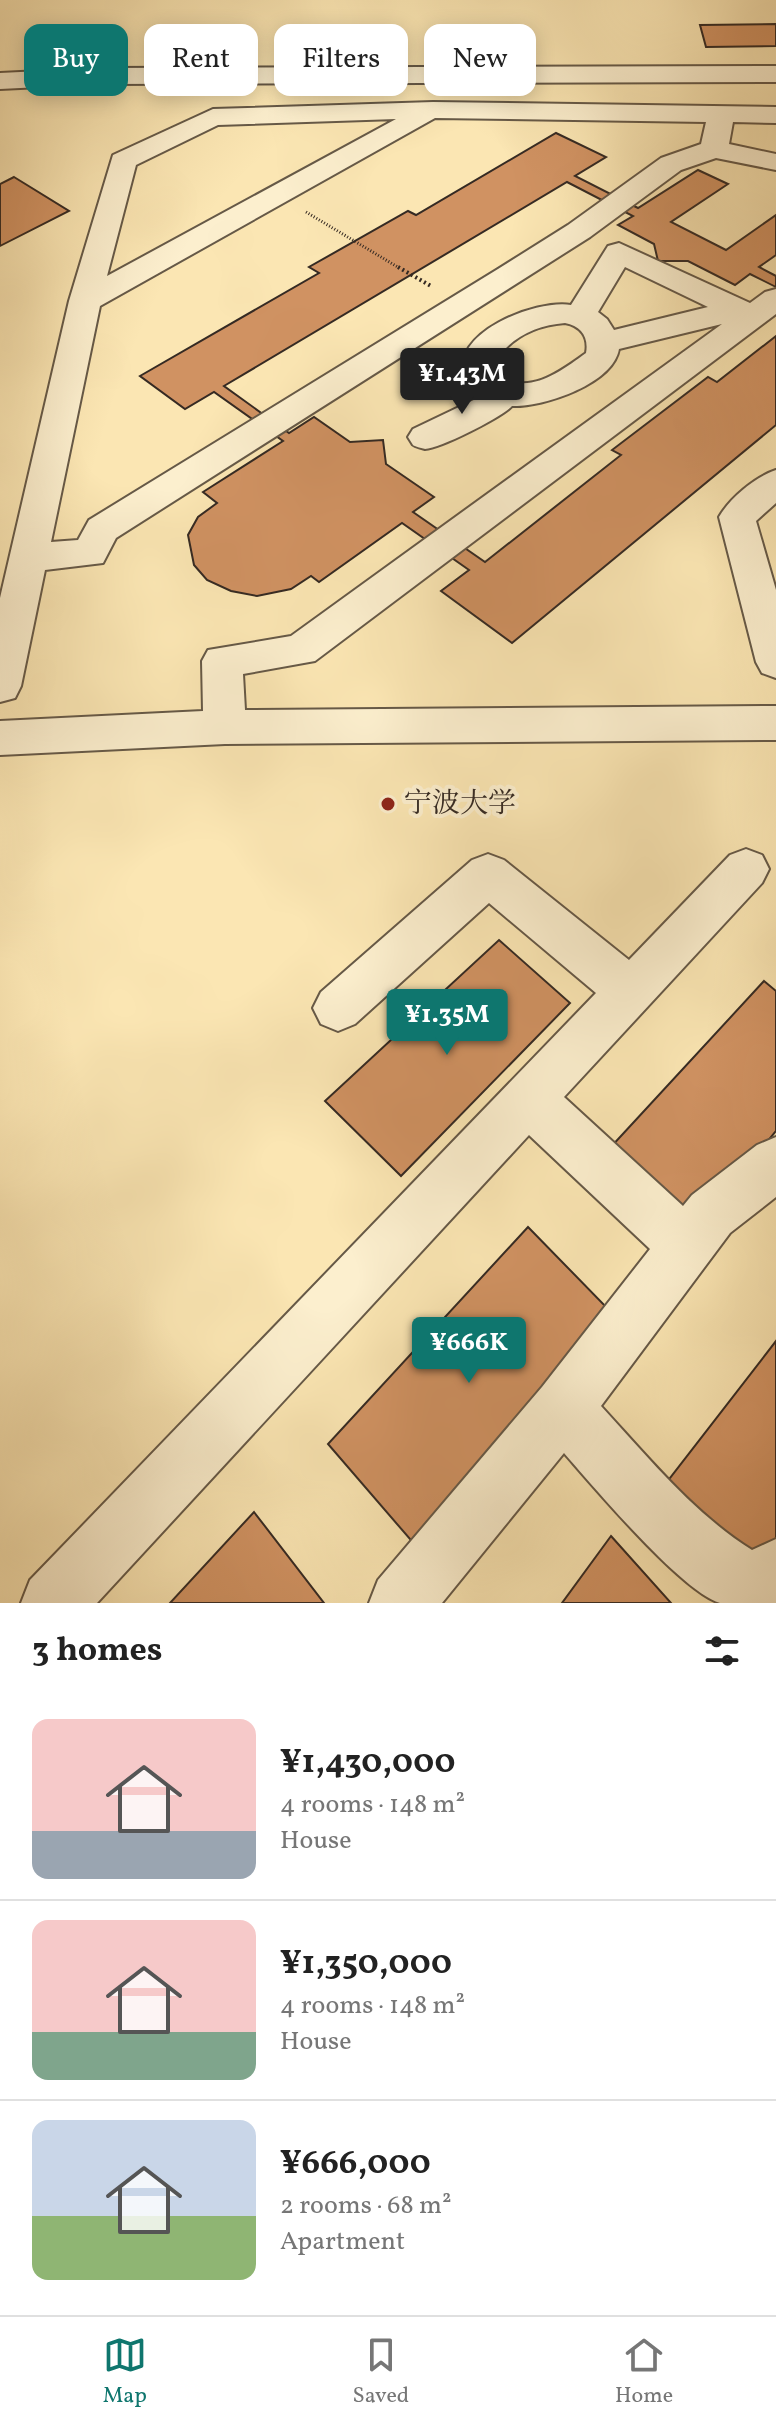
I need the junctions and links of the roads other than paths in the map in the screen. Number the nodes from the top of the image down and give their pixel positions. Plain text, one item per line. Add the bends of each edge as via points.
1 (776, 60) edge
2 (0, 65) edge
3 (776, 74) edge
4 (0, 81) edge
5 (433, 110) junction
6 (721, 113) junction
7 (776, 115) edge
8 (714, 149) junction
9 (776, 162) edge
10 (579, 231) junction
11 (619, 252) junction
12 (509, 276) junction
13 (85, 301) junction
14 (460, 305) junction
15 (755, 308) edge
16 (580, 315) junction
17 (515, 328) junction
18 (604, 343) junction
19 (582, 372) junction
20 (503, 395) junction
21 (638, 405) junction
22 (425, 437) dead end
23 (530, 482) junction
24 (776, 483) edge
25 (31, 557) junction
26 (776, 662) edge
27 (0, 686) edge
28 (776, 723) edge
29 (225, 727) junction
30 (0, 738) edge
31 (746, 869) dead end
32 (631, 992) junction
33 (338, 1008) dead end
34 (530, 1101) junction
35 (776, 1164) edge
36 (686, 1245) junction
37 (563, 1408) junction
38 (776, 1571) edge
39 (53, 1603) edge
40 (401, 1603) edge

1 - 2 street
3 - 4 street via 102,76
5 - 6 street
5 - 13 street
5 - 13 street via 213,117 123,161
6 - 7 street
6 - 8 street
8 - 9 street
8 - 10 street via 671,164
10 - 11 street
10 - 12 street
11 - 15 street
11 - 16 street
12 - 14 street
12 - 17 street
13 - 25 street
14 - 17 street
14 - 25 street via 102,529 90,553
15 - 18 street
15 - 21 street
16 - 17 street via 533,317
16 - 18 street via 598,327
17 - 20 street via 488,347 480,367 490,389
18 - 19 street via 601,358
19 - 20 street via 553,388 525,396
19 - 21 street
19 - 23 street
20 - 22 street via 491,408
21 - 23 street
23 - 29 street via 301,650 222,661
24 - 26 street via 737,517
25 - 27 street
28 - 29 street
29 - 30 street
31 - 32 street
32 - 33 street via 488,874
32 - 34 street
34 - 36 street
34 - 39 street
35 - 36 street via 711,1214
36 - 37 street
37 - 38 street via 646,1499 713,1562 761,1592
37 - 40 street

